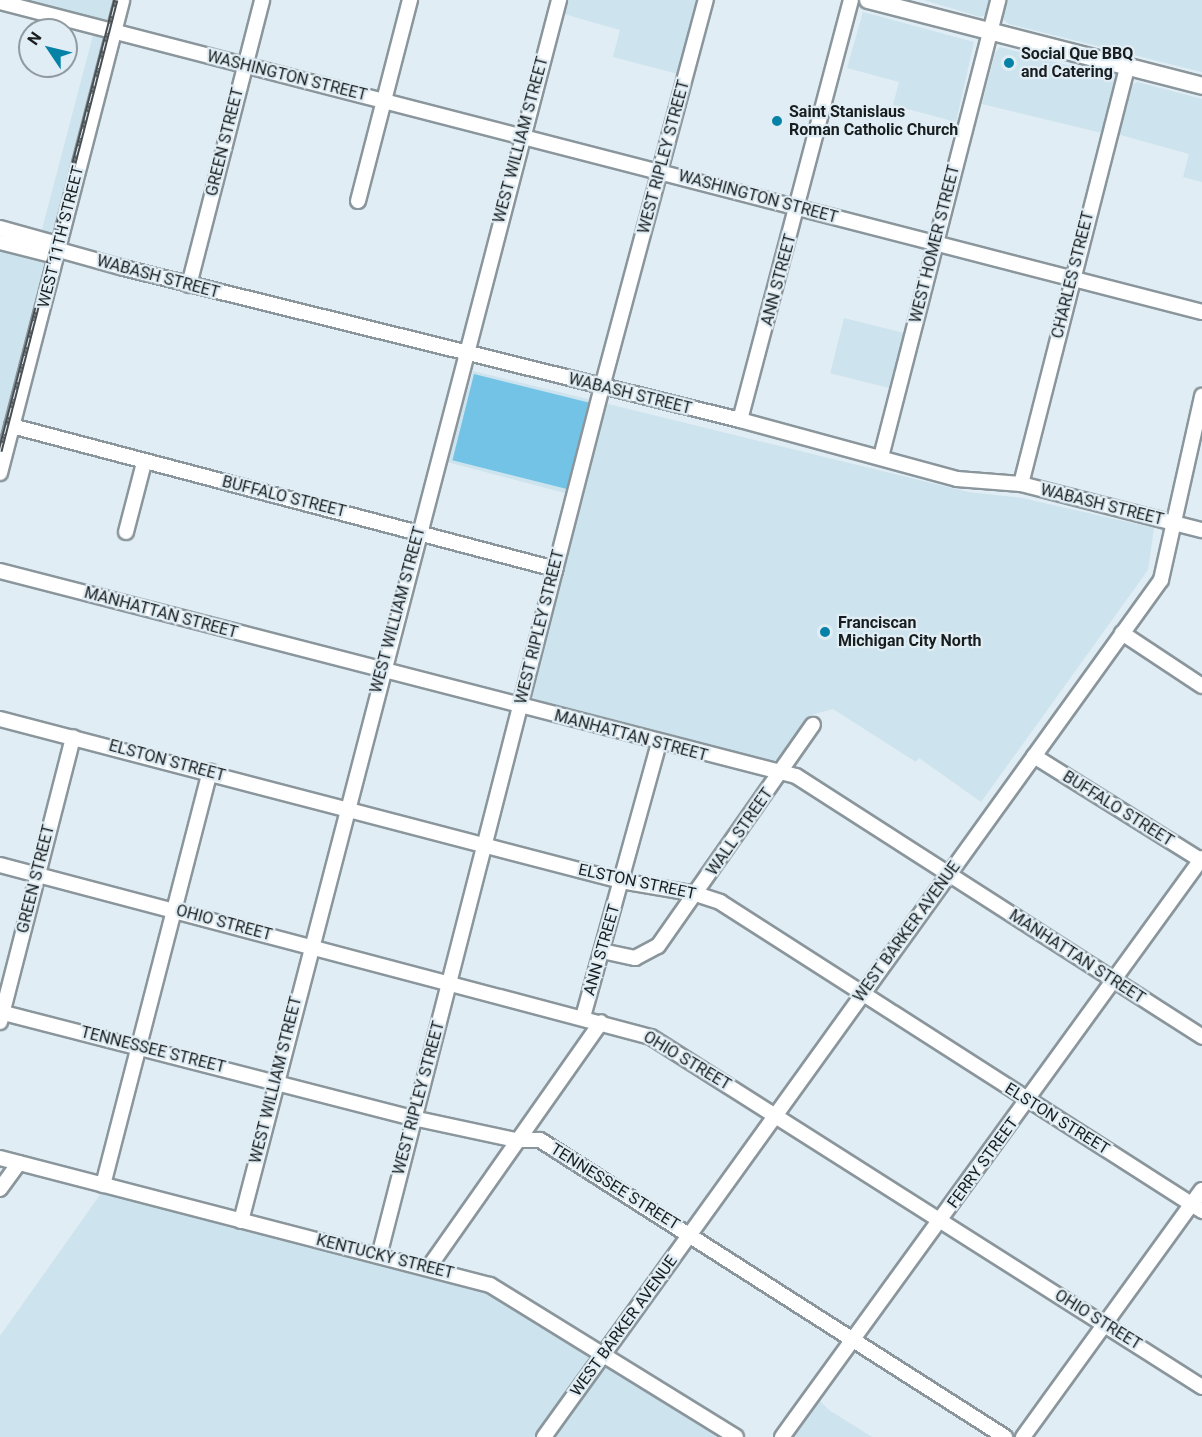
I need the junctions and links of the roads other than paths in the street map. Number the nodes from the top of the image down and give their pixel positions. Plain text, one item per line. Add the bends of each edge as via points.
1 (122, 0) edge
2 (262, 0) edge
3 (410, 0) edge
4 (559, 0) edge
5 (706, 0) edge
6 (851, 0) edge
7 (868, 0) edge
8 (998, 0) edge
9 (0, 2) edge
10 (114, 31) junction
11 (990, 32) junction
12 (245, 66) junction
13 (1127, 67) junction
14 (1202, 86) edge
15 (384, 100) junction
16 (522, 137) junction
17 (661, 172) junction
18 (358, 201) dead end
19 (799, 207) junction
20 (0, 228) edge
21 (0, 242) edge
22 (935, 243) junction
23 (58, 250) junction
24 (1072, 276) junction
25 (189, 285) junction
26 (1202, 312) edge
27 (464, 354) junction
28 (602, 387) junction
29 (1202, 396) edge
30 (740, 420) junction
31 (12, 426) junction
32 (880, 457) junction
33 (144, 463) junction
34 (0, 473) edge
35 (1021, 484) junction
36 (1171, 522) junction
37 (1202, 530) edge
38 (126, 532) dead end
39 (419, 532) junction
40 (555, 569) junction
41 (0, 571) edge
42 (1122, 633) junction
43 (382, 671) junction
44 (1202, 686) edge
45 (520, 707) junction
46 (0, 718) edge
47 (813, 725) dead end
48 (73, 737) junction
49 (658, 743) junction
50 (1034, 756) junction
51 (210, 772) junction
52 (781, 774) junction
53 (346, 809) junction
54 (484, 844) junction
55 (1201, 860) edge
56 (0, 865) edge
57 (950, 874) junction
58 (38, 875) junction
59 (621, 881) junction
60 (696, 894) junction
61 (174, 910) junction
62 (310, 946) junction
63 (602, 951) junction
64 (1113, 980) junction
65 (449, 983) junction
66 (862, 993) junction
67 (1, 1015) edge
68 (583, 1017) junction
69 (601, 1022) junction
70 (1202, 1037) edge
71 (139, 1047) junction
72 (276, 1081) junction
73 (1028, 1102) junction
74 (775, 1115) junction
75 (413, 1119) junction
76 (516, 1140) junction
77 (0, 1158) edge
78 (19, 1163) junction
79 (103, 1185) junction
80 (0, 1189) edge
81 (1202, 1190) edge
82 (1197, 1208) edge
83 (241, 1221) junction
84 (940, 1221) junction
85 (690, 1234) junction
86 (379, 1256) junction
87 (429, 1267) junction
88 (1104, 1324) junction
89 (854, 1341) junction
90 (604, 1354) junction
91 (1202, 1386) edge
92 (544, 1437) edge
93 (736, 1437) edge
94 (782, 1437) edge
95 (1005, 1437) edge
96 (1023, 1437) edge

1 - 10 street, WEST 11TH STREET
2 - 12 street, GREEN STREET
3 - 15 street
4 - 16 street, WEST WILLIAM STREET
5 - 17 street, WEST RIPLEY STREET
6 - 19 street, ANN STREET
7 - 11 main road
8 - 11 street, WEST HOMER STREET
9 - 10 street, WASHINGTON STREET
10 - 12 street, WASHINGTON STREET
10 - 23 street, WEST 11TH STREET
11 - 13 main road
11 - 22 street, WEST HOMER STREET
12 - 15 street, WASHINGTON STREET
12 - 25 street, GREEN STREET
13 - 14 main road
13 - 24 street, CHARLES STREET
15 - 16 street, WASHINGTON STREET
15 - 18 street
16 - 17 street, WASHINGTON STREET
16 - 27 street, WEST WILLIAM STREET
17 - 19 street, WASHINGTON STREET
17 - 28 street, WEST RIPLEY STREET
19 - 22 street, WASHINGTON STREET
19 - 30 street, ANN STREET
20 - 23 street, WABASH STREET via 54,243
21 - 23 street, WABASH STREET via 51,255
22 - 24 street, WASHINGTON STREET
22 - 32 street, WEST HOMER STREET
23 - 25 street, WABASH STREET
23 - 31 street, WEST 11TH STREET
24 - 26 street, WASHINGTON STREET
24 - 35 street, CHARLES STREET
25 - 27 street, WABASH STREET
27 - 28 street, WABASH STREET
27 - 39 street, WEST WILLIAM STREET
28 - 30 street, WABASH STREET
28 - 40 street, WEST RIPLEY STREET
29 - 36 street, WEST BARKER AVENUE
30 - 32 street, WABASH STREET
31 - 33 street, BUFFALO STREET
31 - 34 street, WEST 11TH STREET
32 - 35 street, WABASH STREET via 957,479
33 - 38 street
33 - 39 street, BUFFALO STREET
35 - 36 street, WABASH STREET
36 - 37 street, WABASH STREET
36 - 42 street, WEST BARKER AVENUE via 1161,580
39 - 40 street, BUFFALO STREET
39 - 43 street, WEST WILLIAM STREET
40 - 45 street, WEST RIPLEY STREET
41 - 43 street, MANHATTAN STREET
42 - 44 street
42 - 50 street, WEST BARKER AVENUE
43 - 45 street, MANHATTAN STREET
43 - 53 street, WEST WILLIAM STREET
45 - 49 street, MANHATTAN STREET
45 - 54 street, WEST RIPLEY STREET
46 - 48 street, ELSTON STREET
47 - 52 street, WALL STREET
48 - 51 street, ELSTON STREET
48 - 58 street, GREEN STREET
49 - 52 street, MANHATTAN STREET
49 - 59 street, ANN STREET
50 - 55 street, BUFFALO STREET
50 - 57 street, WEST BARKER AVENUE
51 - 53 street, ELSTON STREET
51 - 61 street
52 - 57 street, MANHATTAN STREET via 795,776
52 - 60 street, WALL STREET
53 - 54 street, ELSTON STREET
53 - 62 street, WEST WILLIAM STREET
54 - 59 street, ELSTON STREET
54 - 65 street, WEST RIPLEY STREET
55 - 64 street, FERRY STREET
56 - 58 street, OHIO STREET
57 - 64 street, MANHATTAN STREET
57 - 66 street, WEST BARKER AVENUE
58 - 61 street, OHIO STREET
58 - 67 street, GREEN STREET
59 - 60 street, ELSTON STREET
59 - 63 street, ANN STREET
60 - 63 street, WALL STREET via 649,954 634,958
60 - 66 street, ELSTON STREET via 720,902
61 - 62 street, OHIO STREET
61 - 71 street
62 - 65 street, OHIO STREET
62 - 72 street, WEST WILLIAM STREET
63 - 68 street, ANN STREET
64 - 70 street, MANHATTAN STREET
64 - 73 street, FERRY STREET
65 - 68 street, OHIO STREET
65 - 75 street, WEST RIPLEY STREET
66 - 73 street, ELSTON STREET
66 - 74 street, WEST BARKER AVENUE
67 - 71 street, TENNESSEE STREET
68 - 69 street, OHIO STREET
69 - 74 street, OHIO STREET via 633,1030 671,1047
69 - 76 street
71 - 72 street, TENNESSEE STREET
71 - 79 street
72 - 75 street, TENNESSEE STREET
72 - 83 street, WEST WILLIAM STREET
73 - 82 street, ELSTON STREET
73 - 84 street, FERRY STREET
74 - 84 street, OHIO STREET
74 - 85 street, WEST BARKER AVENUE
75 - 76 street, TENNESSEE STREET
75 - 86 street, WEST RIPLEY STREET
76 - 85 street, TENNESSEE STREET via 540,1140
76 - 87 street
77 - 78 street, KENTUCKY STREET
78 - 79 street, KENTUCKY STREET
78 - 80 street
79 - 83 street, KENTUCKY STREET
81 - 82 street
82 - 88 street
83 - 86 street, KENTUCKY STREET
84 - 88 street, OHIO STREET
84 - 89 street, FERRY STREET
85 - 89 street, TENNESSEE STREET
85 - 90 street, WEST BARKER AVENUE
86 - 87 street, KENTUCKY STREET
87 - 90 street, KENTUCKY STREET via 490,1285
88 - 91 street, OHIO STREET
88 - 96 street
89 - 94 street, FERRY STREET
89 - 95 street, TENNESSEE STREET
90 - 92 street, WEST BARKER AVENUE
90 - 93 street, KENTUCKY STREET

